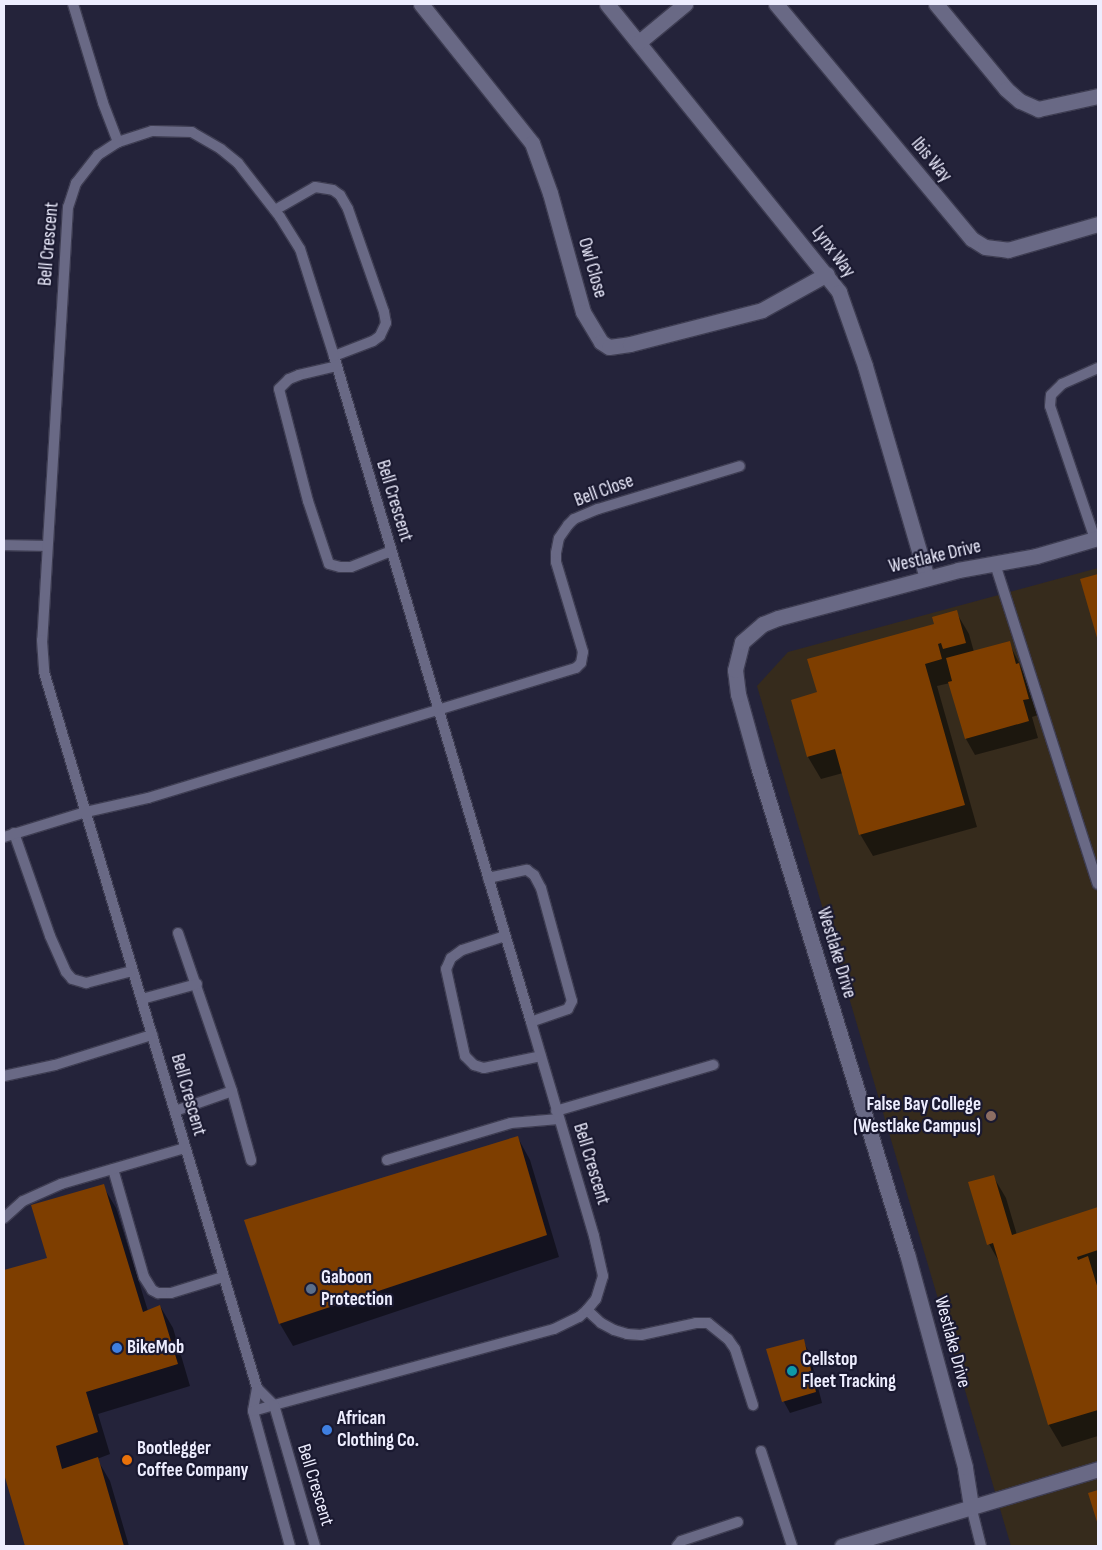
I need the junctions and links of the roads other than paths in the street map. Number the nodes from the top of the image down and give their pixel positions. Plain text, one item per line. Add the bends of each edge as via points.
1 (73, 4) edge
2 (421, 4) edge
3 (606, 4) edge
4 (685, 4) edge
5 (776, 4) edge
6 (936, 4) edge
7 (639, 42) junction
8 (1098, 96) edge
9 (118, 142) junction
10 (275, 210) junction
11 (1098, 224) edge
12 (827, 274) junction
13 (335, 361) junction
14 (1098, 368) edge
15 (740, 466) dead end
16 (1097, 538) edge
17 (4, 546) edge
18 (47, 546) junction
19 (391, 551) junction
20 (995, 564) junction
21 (927, 578) junction
22 (438, 710) junction
23 (86, 812) junction
24 (9, 835) edge
25 (1094, 856) edge
26 (488, 878) junction
27 (1098, 884) edge
28 (178, 933) dead end
29 (505, 936) junction
30 (132, 971) junction
31 (197, 984) junction
32 (142, 999) junction
33 (531, 1022) junction
34 (152, 1035) junction
35 (541, 1056) junction
36 (713, 1065) dead end
37 (4, 1076) edge
38 (232, 1091) junction
39 (175, 1110) junction
40 (558, 1115) junction
41 (186, 1148) junction
42 (251, 1160) dead end
43 (387, 1160) dead end
44 (113, 1169) junction
45 (4, 1218) edge
46 (223, 1277) junction
47 (587, 1310) junction
48 (257, 1388) junction
49 (274, 1404) junction
50 (754, 1405) dead end
51 (253, 1411) junction
52 (761, 1451) dead end
53 (1098, 1469) edge
54 (971, 1506) junction
55 (738, 1522) dead end
56 (290, 1546) edge
57 (315, 1546) edge
58 (677, 1546) edge
59 (792, 1546) edge
60 (842, 1546) edge
61 (981, 1546) edge

1 - 9 lane
2 - 12 street, Owl Close via 532,143 584,312 601,342 609,347 630,344 762,310
3 - 7 street, Lynx Way
4 - 7 street
5 - 11 street, Ibis Way via 972,239 985,247 1008,250
6 - 8 street via 1006,89 1020,101 1038,109
7 - 12 street, Lynx Way
9 - 10 lane, Bell Crescent via 152,131 192,132 203,136 238,163
9 - 18 lane, Bell Crescent via 98,155 82,173 68,208
10 - 13 lane, Bell Crescent via 302,254
10 - 13 lane via 309,190 325,187 340,195 356,230 386,323 380,336
12 - 21 street, Lynx Way via 848,313
13 - 19 lane, Bell Crescent
13 - 19 lane via 289,379 280,388 308,500 329,564 351,567
14 - 16 lane via 1062,384 1051,395 1050,406
15 - 22 lane, Bell Close via 598,509 568,525 556,546 556,562 583,658 576,668
16 - 20 street, Westlake Drive
17 - 18 lane
18 - 23 lane, Bell Crescent via 42,640 44,672
19 - 22 lane, Bell Crescent
20 - 21 street, Westlake Drive
20 - 25 lane
21 - 54 street, Westlake Drive via 763,624 742,642 735,670 738,694 758,766 909,1263 965,1467
22 - 23 lane via 148,798
22 - 26 lane, Bell Crescent
23 - 24 lane
23 - 30 lane, Bell Crescent
24 - 30 lane via 50,936 72,979 86,983
25 - 27 lane
26 - 29 lane, Bell Crescent
26 - 33 lane via 527,870 541,888 572,1001 568,1009
28 - 31 lane
29 - 33 lane, Bell Crescent
29 - 35 lane via 462,950 451,958 446,969 465,1056 474,1065 484,1068
30 - 32 lane, Bell Crescent
31 - 32 lane
31 - 38 lane
32 - 34 lane, Bell Crescent
33 - 35 lane, Bell Crescent
34 - 37 lane via 55,1065
34 - 39 lane, Bell Crescent
35 - 40 lane, Bell Crescent
36 - 40 lane
38 - 39 lane
38 - 42 lane
39 - 41 lane, Bell Crescent
40 - 43 lane via 511,1124
40 - 47 lane, Bell Crescent via 603,1276 596,1299
41 - 44 lane
41 - 46 lane, Bell Crescent
44 - 45 lane via 35,1195
44 - 46 lane via 144,1277 152,1290 171,1293
46 - 48 lane, Bell Crescent
47 - 49 lane, Bell Crescent via 554,1329
47 - 50 lane via 601,1323 627,1334 641,1335 708,1323 735,1349
48 - 49 lane, Bell Crescent
48 - 51 lane, Bell Crescent
49 - 51 lane, Bell Crescent
49 - 57 lane, Bell Crescent
51 - 56 lane, Bell Crescent
52 - 59 lane
53 - 54 street
54 - 60 street
54 - 61 lane
55 - 58 lane via 681,1541

